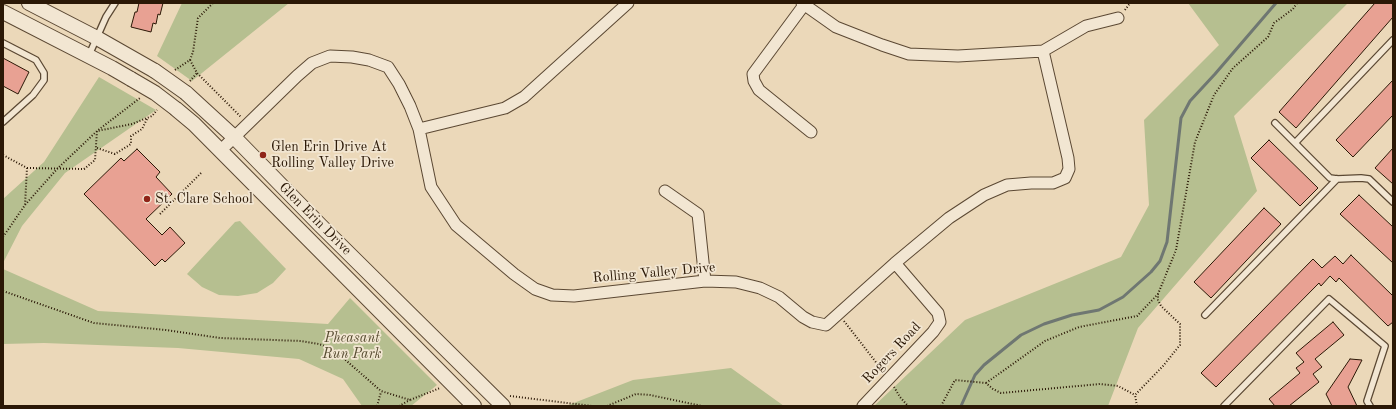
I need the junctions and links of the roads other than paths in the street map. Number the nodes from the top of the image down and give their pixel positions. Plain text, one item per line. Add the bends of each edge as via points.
1 (29, 3) edge
2 (115, 3) edge
3 (628, 3) edge
4 (803, 4) edge
5 (3, 12) edge
6 (1118, 18) dead end
7 (97, 38) junction
8 (1393, 40) edge
9 (3, 43) edge
10 (1043, 51) junction
11 (89, 55) junction
12 (3, 122) edge
13 (1275, 123) dead end
14 (419, 129) junction
15 (811, 132) dead end
16 (234, 137) junction
17 (1295, 143) junction
18 (220, 151) junction
19 (1337, 179) junction
20 (665, 191) dead end
21 (1393, 202) edge
22 (895, 263) junction
23 (705, 281) junction
24 (1205, 315) dead end
25 (506, 401) edge
26 (474, 406) edge
27 (863, 406) edge
28 (1224, 406) edge
29 (1370, 406) edge

1 - 7 street, Glen Erin Drive
2 - 7 lane
3 - 14 street via 524,96 504,108
4 - 10 street via 836,27 910,54 958,56
4 - 15 street via 753,74 759,90
5 - 11 street, Glen Erin Drive
6 - 10 street via 1086,26
7 - 11 lane
7 - 16 street, Glen Erin Drive, bridge via 154,71 188,87
8 - 17 lane
9 - 12 lane via 36,60 44,73 44,80 33,95
10 - 22 street, Rolling Valley Drive via 1068,158 1069,169 1065,178 1053,183 1007,185 984,194 949,218
11 - 18 street, Glen Erin Drive, bridge via 155,93 194,124
13 - 17 lane
14 - 16 street, Rolling Valley Drive via 399,84 388,68 369,60 330,56 312,62
14 - 23 street, Rolling Valley Drive via 431,187 456,225 535,289 552,295 574,296
16 - 18 street, Rolling Valley Drive
16 - 25 street, Glen Erin Drive via 320,225
17 - 19 lane via 1325,174
18 - 26 street, Glen Erin Drive
19 - 21 lane via 1369,179
19 - 24 lane
20 - 23 street via 698,214
22 - 23 street, Rolling Valley Drive via 826,325 803,317 779,297 760,288 736,282
22 - 27 street, Rogers Road via 938,313 940,322
28 - 29 lane via 1329,299 1385,346 1367,401

